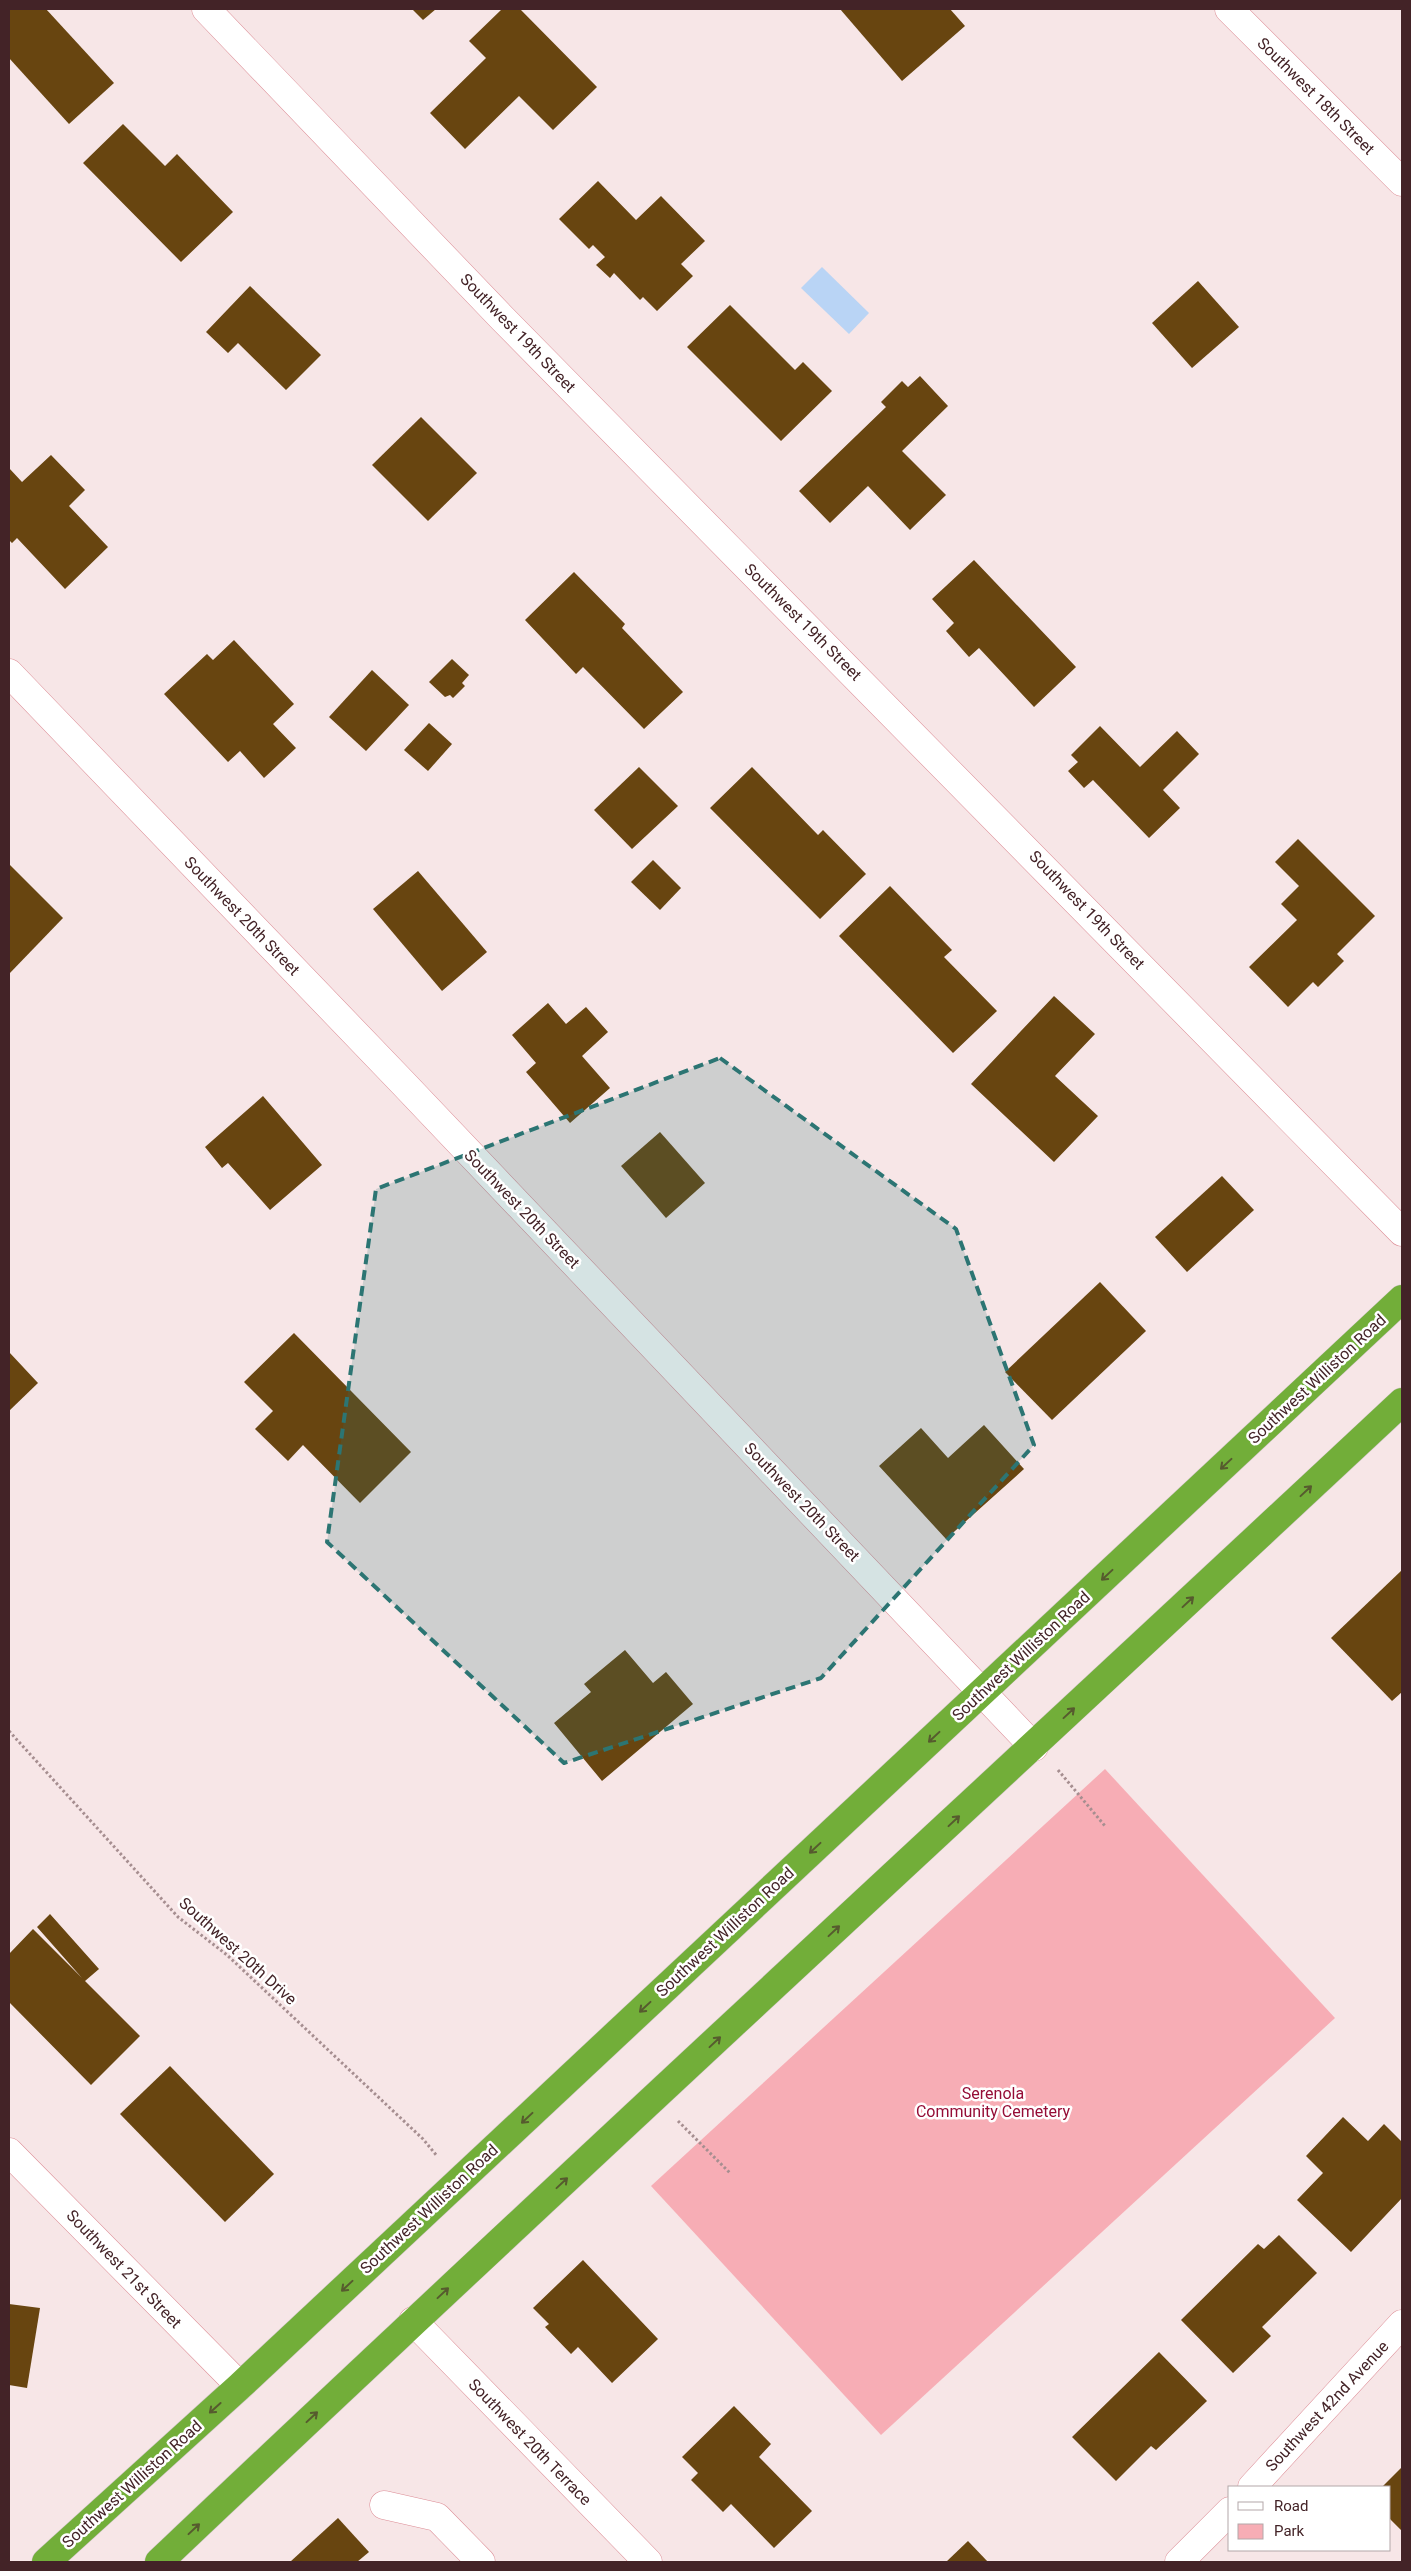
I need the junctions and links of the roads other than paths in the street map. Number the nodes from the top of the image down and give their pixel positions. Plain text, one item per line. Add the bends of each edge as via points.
1 (206, 9) edge
2 (1229, 9) edge
3 (1402, 182) edge
4 (9, 673) edge
5 (1402, 1232) edge
6 (1402, 1299) edge
7 (1402, 1402) edge
8 (982, 1692) junction
9 (1034, 1747) junction
10 (9, 2152) edge
11 (413, 2321) junction
12 (1402, 2324) edge
13 (240, 2386) junction
14 (1253, 2486) edge
15 (384, 2505) dead end
16 (1228, 2513) edge
17 (46, 2562) edge
18 (159, 2562) edge
19 (481, 2562) edge
20 (648, 2562) edge
21 (1179, 2562) edge

1 - 5 street, Southwest 19th Street via 503,319
2 - 3 street, Southwest 18th Street
4 - 8 street, Southwest 20th Street
6 -> 8 highway, Southwest Williston Road
9 -> 7 highway
8 - 9 street, Southwest 20th Street
8 -> 13 highway, Southwest Williston Road
11 -> 9 highway
10 - 13 street, Southwest 21st Street
18 -> 11 highway
11 - 20 street, Southwest 20th Terrace
12 - 14 street, Southwest 42nd Avenue
13 -> 17 highway, Southwest Williston Road
15 - 19 street via 437,2517
16 - 21 street

